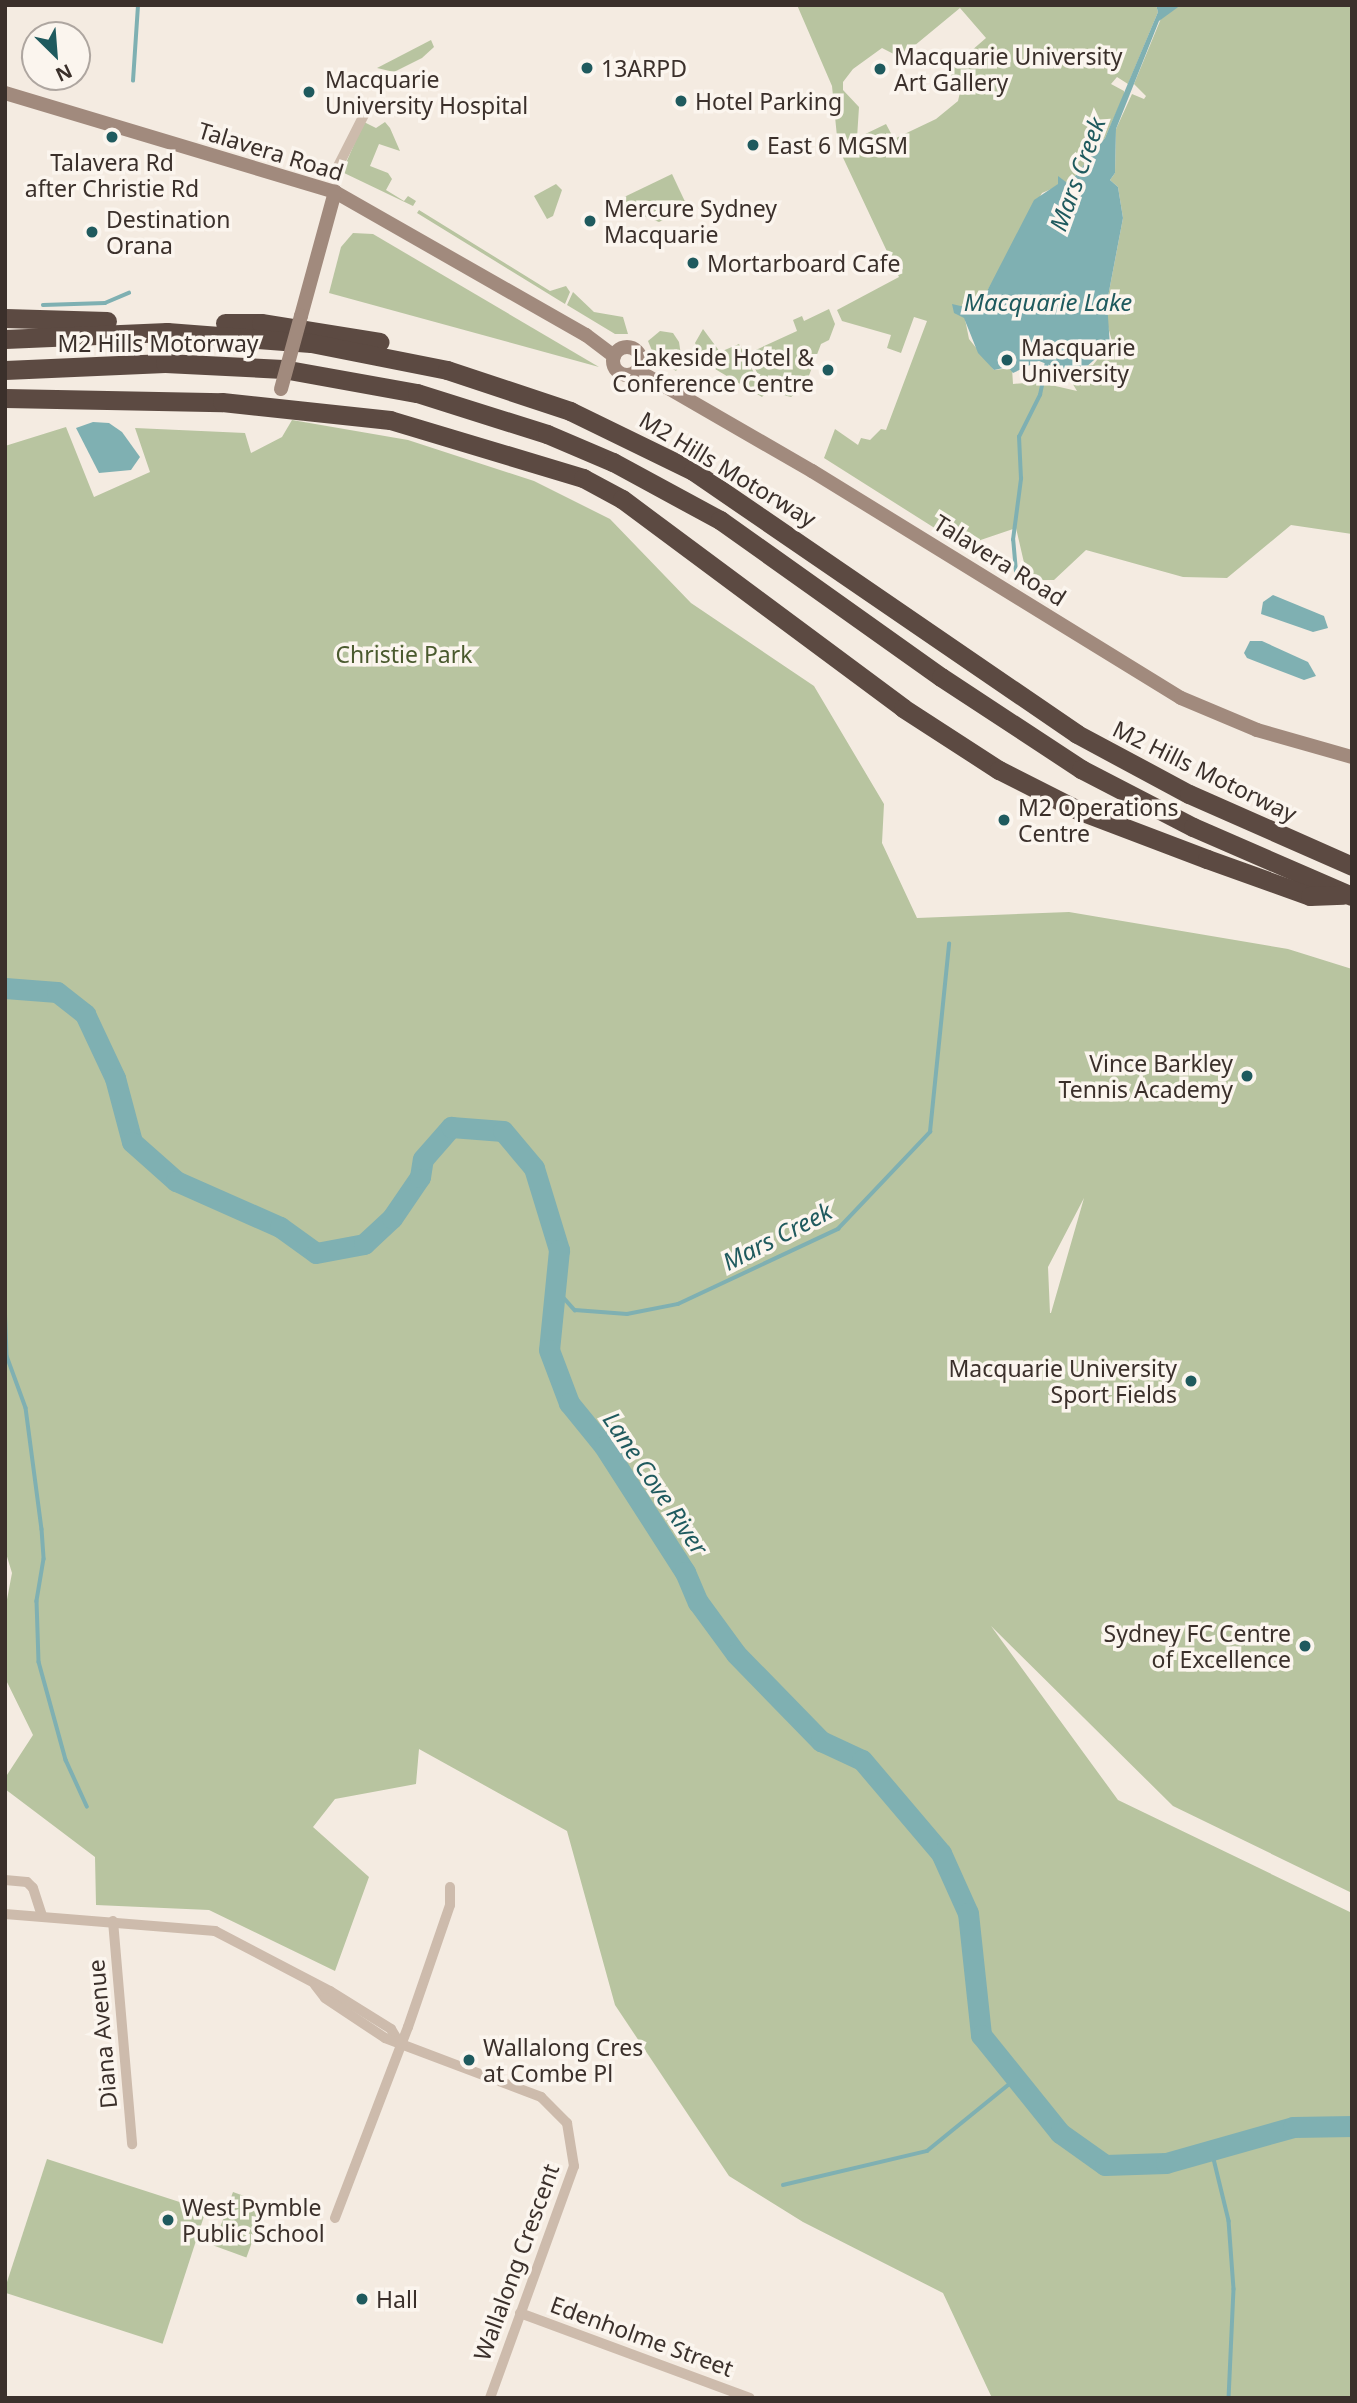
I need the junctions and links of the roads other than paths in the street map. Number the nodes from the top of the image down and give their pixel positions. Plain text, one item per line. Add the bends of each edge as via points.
1 (5, 93) edge
2 (367, 109) dead end
3 (335, 172) dead end
4 (335, 192) junction
5 (5, 318) edge
6 (299, 322) junction
7 (5, 340) edge
8 (5, 370) edge
9 (520, 394) junction
10 (5, 398) edge
11 (278, 398) junction
12 (1352, 757) edge
13 (1352, 866) edge
14 (1351, 895) edge
15 (5, 1880) edge
16 (450, 1887) dead end
17 (5, 1914) edge
18 (42, 1916) junction
19 (113, 1921) junction
20 (399, 2040) junction
21 (132, 2144) dead end
22 (335, 2218) dead end
23 (520, 2313) junction
24 (490, 2398) edge
25 (750, 2398) edge

1 - 4 street, Talavera Road
2 - 3 street
4 - 6 street
4 - 12 street, Talavera Road via 586,335 614,356 631,348 640,358 637,370 1181,698 1257,730
5 - 6 highway
6 - 9 highway via 455,363
6 - 11 street, bridge
7 - 9 highway, M2 Hills Motorway via 167,332 250,337 368,352 447,370
8 - 14 highway, M2 Hills Motorway via 165,363 283,369 417,393 547,434 613,461 720,520 941,677 1081,769 1193,827
9 - 13 highway, M2 Hills Motorway via 634,439 692,471 1077,734 1189,794
10 - 11 highway
11 - 14 highway via 390,420 583,478 622,499 903,708 999,770 1118,826 1297,892
15 - 18 street via 27,1882
16 - 20 street via 450,1905
17 - 18 street, Wallalong Crescent
18 - 19 street, Wallalong Crescent
19 - 20 street, Wallalong Crescent via 215,1931 391,2029
19 - 21 street, Diana Avenue
20 - 22 street
20 - 23 street, Wallalong Crescent via 541,2096 567,2123 573,2166
23 - 24 street, Wallalong Crescent
23 - 25 street, Edenholme Street

